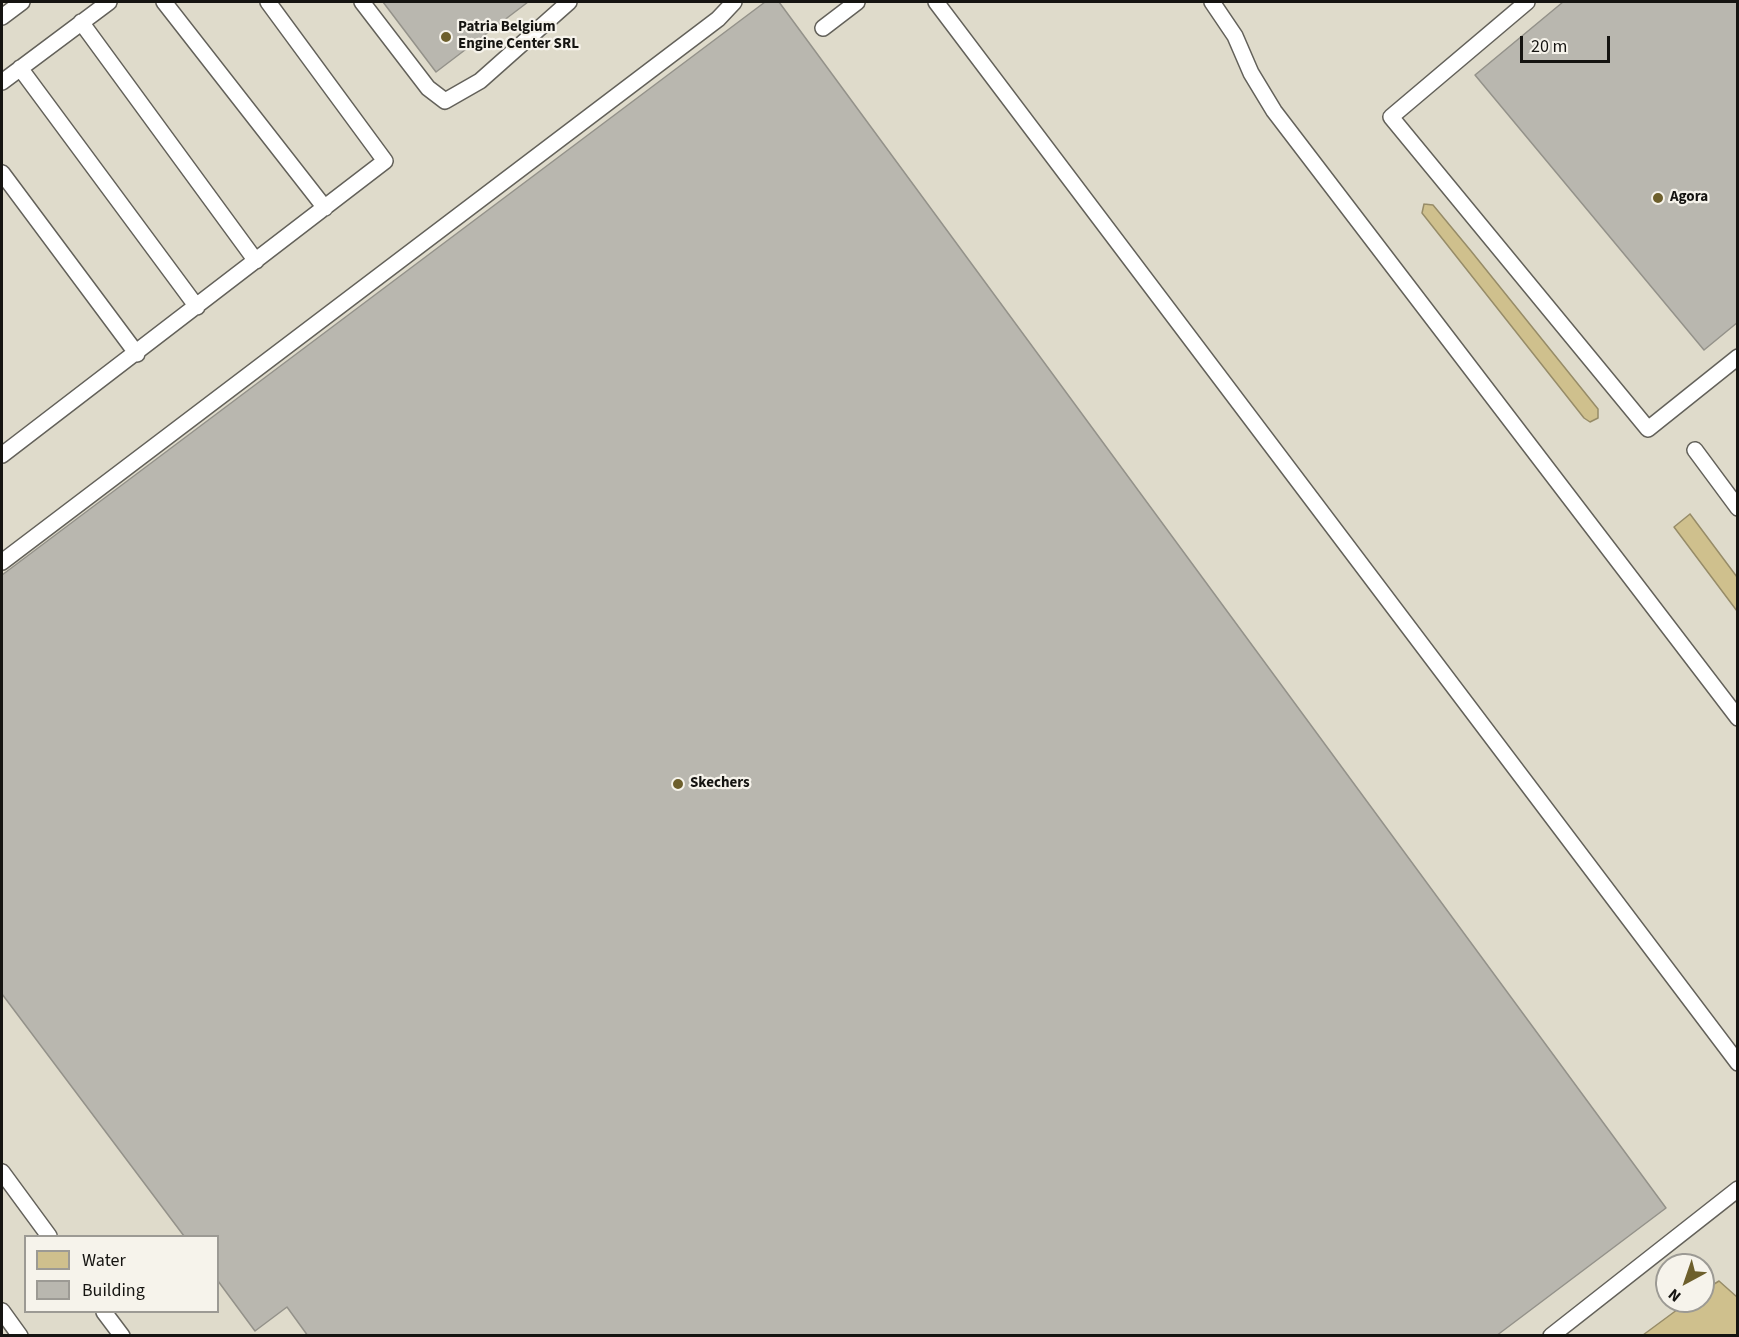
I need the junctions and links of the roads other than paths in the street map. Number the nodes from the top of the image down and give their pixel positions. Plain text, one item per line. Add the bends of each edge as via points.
1 (22, 2) edge
2 (109, 2) edge
3 (164, 2) edge
4 (268, 2) edge
5 (362, 2) edge
6 (569, 2) edge
7 (734, 2) edge
8 (857, 2) edge
9 (936, 2) edge
10 (1212, 2) edge
11 (1527, 2) edge
12 (2, 18) edge
13 (81, 22) junction
14 (823, 28) dead end
15 (20, 68) junction
16 (2, 82) edge
17 (2, 173) edge
18 (325, 208) junction
19 (256, 261) junction
20 (197, 307) junction
21 (137, 354) junction
22 (1737, 357) edge
23 (1695, 450) dead end
24 (2, 455) edge
25 (1737, 508) edge
26 (2, 562) edge
27 (1737, 718) edge
28 (1737, 1063) edge
29 (2, 1172) edge
30 (1737, 1189) edge
31 (48, 1235) edge
32 (2, 1311) edge
33 (106, 1313) edge
34 (20, 1335) edge
35 (122, 1335) edge
36 (1551, 1335) edge

1 - 12 lane
2 - 13 lane
3 - 18 lane
4 - 18 lane via 385,161
5 - 6 lane via 428,88 445,101 480,81
7 - 26 lane via 718,19
8 - 14 lane
9 - 28 lane
10 - 27 lane via 1235,36 1251,74 1274,111
11 - 22 lane via 1391,117 1648,429
13 - 15 lane
13 - 19 lane
15 - 16 lane
15 - 20 lane
17 - 21 lane
18 - 19 lane
19 - 20 lane
20 - 21 lane
21 - 24 lane
23 - 25 lane
29 - 31 lane
30 - 36 lane
32 - 34 lane
33 - 35 lane

